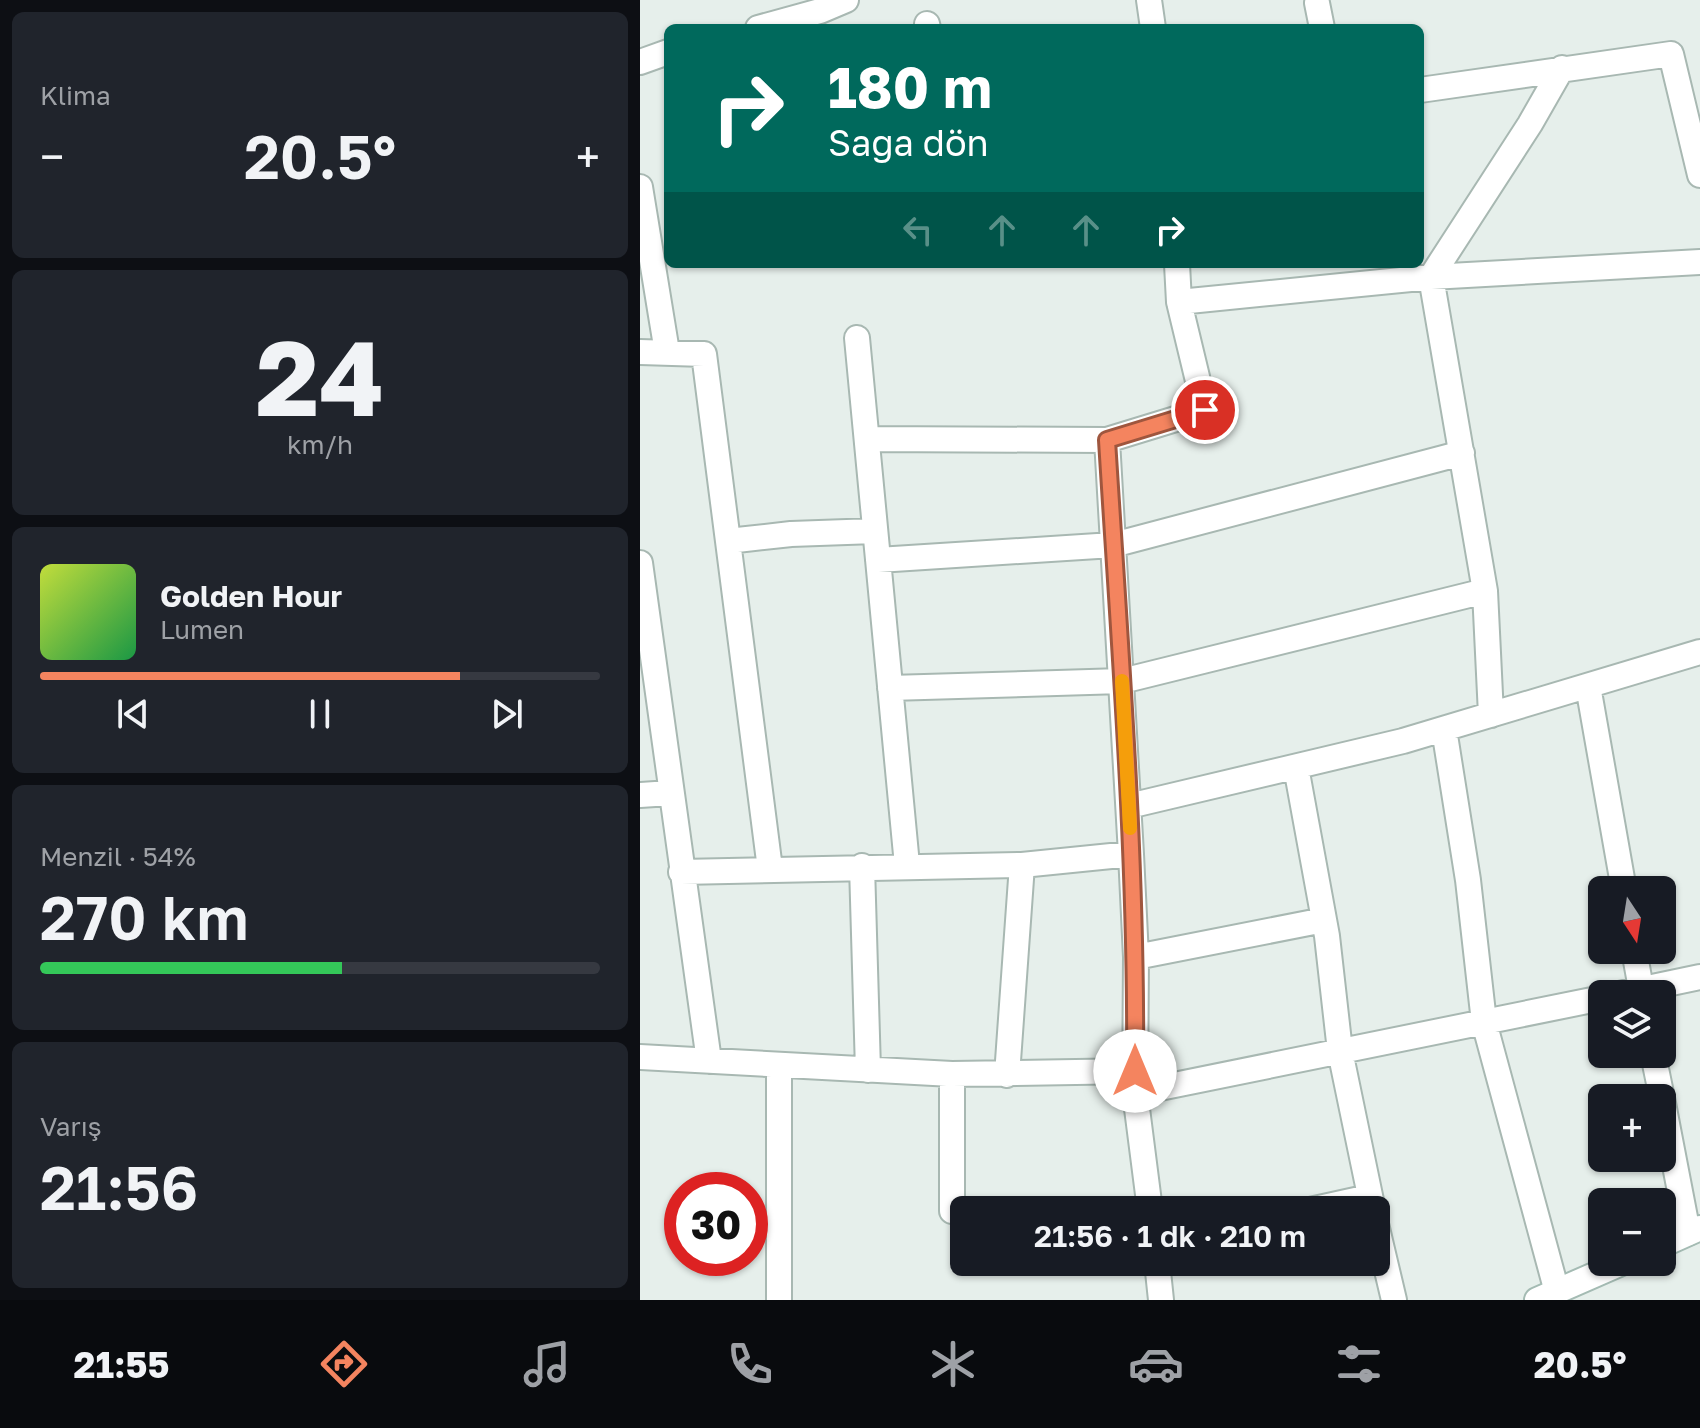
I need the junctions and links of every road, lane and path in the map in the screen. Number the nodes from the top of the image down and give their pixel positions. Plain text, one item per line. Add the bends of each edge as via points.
1 (846, 0) edge
2 (1149, 0) edge
3 (1317, 3) dead end
4 (773, 24) edge
5 (1152, 24) edge
6 (1321, 24) edge
7 (664, 53) edge
8 (640, 62) edge
9 (1562, 68) junction
10 (1424, 89) edge
11 (1700, 175) edge
12 (640, 187) edge
13 (1700, 262) edge
14 (1177, 268) edge
15 (1368, 274) edge
16 (1431, 277) junction
17 (1179, 302) junction
18 (857, 338) dead end
19 (640, 352) edge
20 (667, 352) junction
21 (867, 439) junction
22 (1107, 440) junction
23 (1462, 453) junction
24 (875, 531) junction
25 (728, 541) junction
26 (1113, 545) junction
27 (878, 560) junction
28 (640, 563) edge
29 (1485, 591) junction
30 (1700, 652) edge
31 (1122, 681) junction
32 (1588, 686) junction
33 (890, 688) junction
34 (1491, 715) junction
35 (1444, 729) junction
36 (1296, 767) junction
37 (670, 793) junction
38 (640, 795) edge
39 (1129, 806) junction
40 (1131, 854) junction
41 (907, 865) junction
42 (1022, 865) junction
43 (862, 866) junction
44 (770, 869) junction
45 (681, 872) junction
46 (1622, 876) edge
47 (1324, 920) junction
48 (1136, 957) junction
49 (1700, 977) edge
50 (1676, 983) edge
51 (1588, 1001) edge
52 (1484, 1022) junction
53 (1340, 1051) junction
54 (640, 1057) edge
55 (709, 1061) junction
56 (779, 1065) junction
57 (868, 1070) junction
58 (952, 1074) junction
59 (1007, 1075) junction
60 (1135, 1082) junction
61 (1676, 1156) edge
62 (952, 1196) edge
63 (1148, 1196) edge
64 (1370, 1196) edge
65 (1694, 1230) edge
66 (1158, 1276) edge
67 (1388, 1276) edge
68 (1592, 1276) edge
69 (1547, 1296) edge
70 (779, 1300) edge
71 (1161, 1300) edge
72 (1394, 1300) edge

1 - 4 street
2 - 5 street
3 - 6 street
7 - 8 street
9 - 10 street
9 - 11 street via 1671,54
9 - 16 street
12 - 20 street
13 - 16 street
14 - 17 street
15 - 16 street
15 - 17 street
16 - 23 street
17 - 22 street via 1205,410
18 - 21 street
19 - 20 street
20 - 25 street via 704,354
21 - 22 street
21 - 24 street
22 - 26 street
23 - 26 street
23 - 29 street
24 - 25 street
24 - 27 street
25 - 44 street
26 - 27 street
26 - 31 street
27 - 33 street
28 - 37 street
29 - 31 street
29 - 34 street
30 - 32 street
31 - 33 street
31 - 39 street
32 - 34 street
32 - 46 street
33 - 41 street
34 - 35 street
35 - 36 street
35 - 52 street
36 - 39 street
36 - 47 street
37 - 38 street
37 - 45 street
39 - 40 street
40 - 42 street
40 - 48 street
41 - 42 street
41 - 43 street
42 - 59 street
43 - 44 street
43 - 57 street
44 - 45 street
45 - 55 street
47 - 48 street
47 - 53 street
48 - 60 street
49 - 50 street
51 - 52 street
52 - 53 street
52 - 69 street
53 - 60 street
53 - 64 street
54 - 55 street
55 - 56 street
56 - 57 street
56 - 70 street
57 - 58 street
58 - 59 street
58 - 62 street
59 - 60 street
60 - 63 street
61 - 65 street
66 - 71 street
67 - 72 street
68 - 69 street

